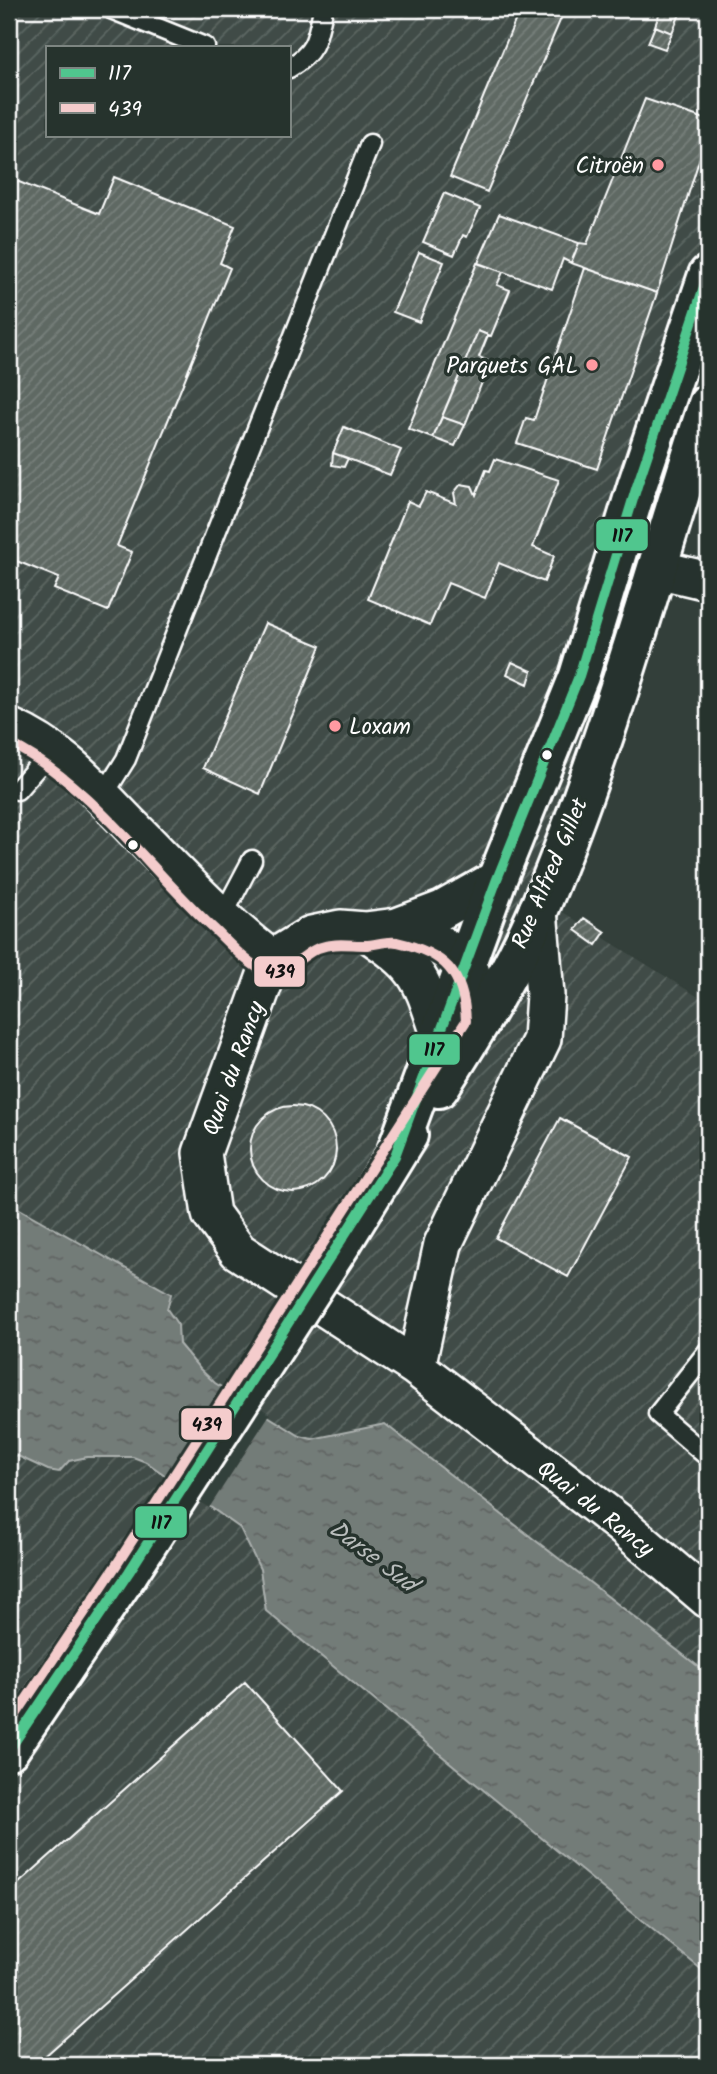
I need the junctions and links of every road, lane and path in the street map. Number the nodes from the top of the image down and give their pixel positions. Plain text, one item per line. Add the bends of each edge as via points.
1 (111, 9) edge
2 (323, 9) edge
3 (203, 46) edge
4 (290, 67) edge
5 (370, 144) dead end
6 (708, 275) edge
7 (708, 404) edge
8 (657, 569) junction
9 (708, 581) edge
10 (9, 727) edge
11 (52, 750) junction
12 (17, 790) dead end
13 (103, 796) junction
14 (252, 860) dead end
15 (497, 879) junction
16 (538, 910) junction
17 (222, 917) junction
18 (381, 929) junction
19 (272, 959) junction
20 (468, 963) junction
21 (480, 1025) junction
22 (441, 1037) junction
23 (395, 1156) junction
24 (708, 1351) edge
25 (416, 1367) junction
26 (708, 1457) edge
27 (708, 1599) edge
28 (9, 1750) edge

1 - 3 lane
2 - 4 lane via 318,36 307,57
5 - 13 lane via 126,759
6 - 15 main road, Rue Alfred Gillet via 579,676
7 - 8 main road, Rue Alfred Gillet
8 - 9 street
8 - 16 main road, Rue Alfred Gillet via 569,834
10 - 11 street
11 - 12 lane
11 - 13 street
13 - 17 street
14 - 17 lane
15 - 18 street via 442,910
15 - 20 main road, Rue Alfred Gillet
16 - 21 main road, Rue Alfred Gillet
16 - 25 street via 545,995 542,1038 443,1244
17 - 19 street
18 - 19 street via 340,929 311,935
18 - 20 street via 440,944
18 - 22 street via 421,977
19 - 25 street, Quai du Rancy via 202,1153 211,1214 238,1251
20 - 21 street via 479,998
20 - 22 main road, Rue Alfred Gillet
21 - 23 main road, Rue Alfred Gillet
22 - 23 main road, Rue Alfred Gillet
23 - 28 main road, Rue Alfred Gillet, bridge via 130,1572
24 - 26 lane via 657,1414
25 - 27 street, Quai du Rancy via 619,1523

